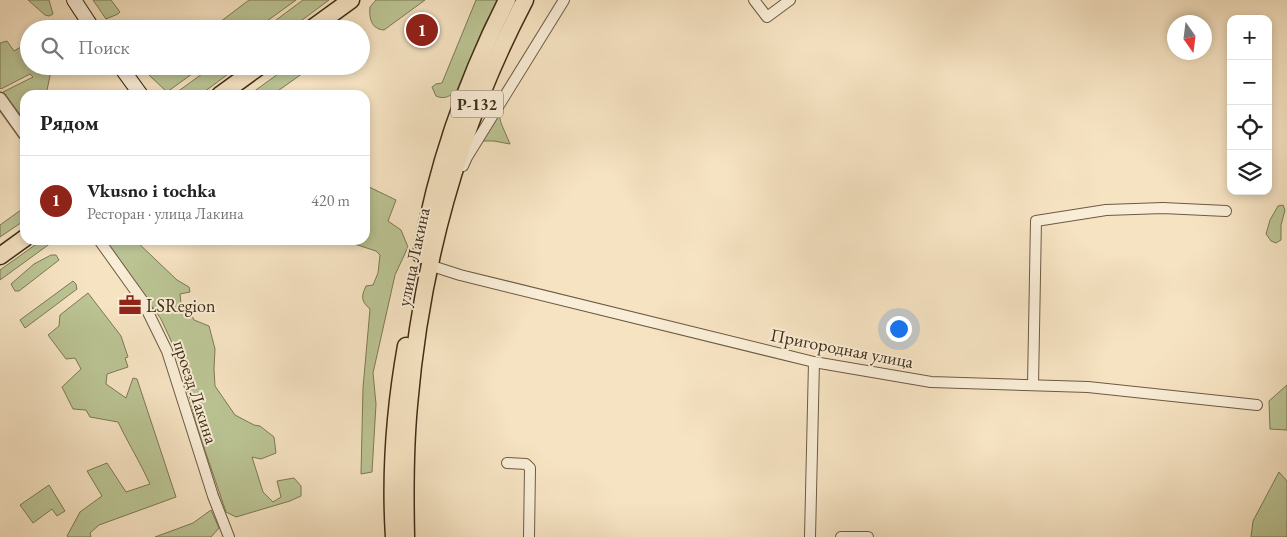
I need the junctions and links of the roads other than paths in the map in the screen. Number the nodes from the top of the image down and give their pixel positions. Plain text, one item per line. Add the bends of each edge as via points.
1 (74, 0) edge
2 (351, 0) edge
3 (507, 0) edge
4 (524, 0) edge
5 (564, 0) edge
6 (754, 0) edge
7 (790, 0) edge
8 (87, 20) edge
9 (323, 20) edge
10 (127, 75) edge
11 (248, 75) edge
12 (137, 90) edge
13 (227, 90) edge
14 (0, 99) edge
15 (20, 127) edge
16 (1226, 211) dead end
17 (442, 213) junction
18 (20, 242) edge
19 (103, 245) edge
20 (0, 256) edge
21 (429, 265) junction
22 (814, 362) junction
23 (1034, 385) junction
24 (1257, 405) dead end
25 (507, 463) dead end
26 (229, 537) edge
27 (394, 537) edge
28 (406, 537) edge
29 (530, 537) edge
30 (810, 537) edge
31 (841, 537) edge
32 (868, 537) edge

1 - 8 main road
2 - 9 main road
3 - 27 main road, улица Лакина / Р-132 via 455,126 423,246 400,381
4 - 17 main road, улица Лакина / Р-132 via 480,95 459,152
5 - 17 street via 467,157
6 - 7 street via 767,17
10 - 12 main road
11 - 13 main road
14 - 15 street
16 - 23 street via 1106,210 1036,221
17 - 21 main road, улица Лакина / Р-132
18 - 20 main road
19 - 26 street, проезд Лакина via 142,300 166,351
21 - 22 street, Пригородная улица
21 - 28 main road, улица Лакина / Р-132 via 409,405
22 - 23 street, Пригородная улица via 932,382
22 - 30 street
23 - 24 street, Пригородная улица via 1088,387
25 - 29 street via 526,464 530,468
31 - 32 street

